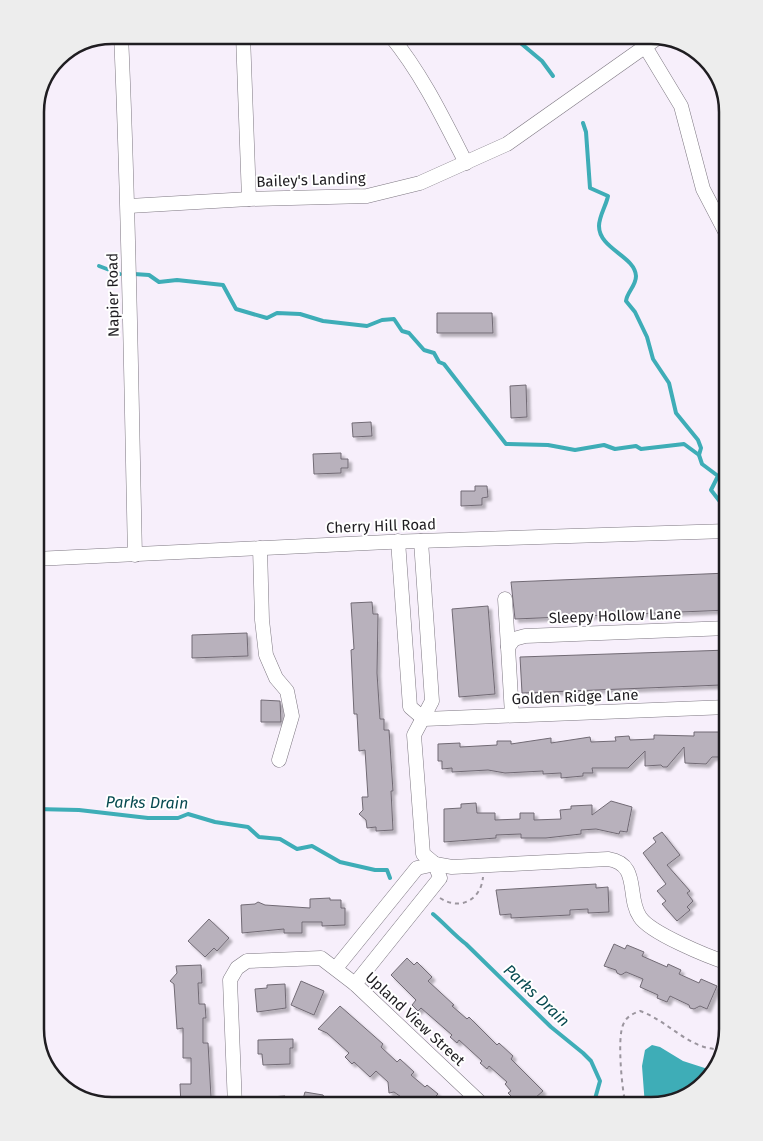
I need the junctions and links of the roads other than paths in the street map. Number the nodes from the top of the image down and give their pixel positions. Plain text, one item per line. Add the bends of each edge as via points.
1 (121, 44) edge
2 (243, 44) edge
3 (397, 44) edge
4 (651, 44) edge
5 (646, 48) junction
6 (466, 163) junction
7 (249, 199) junction
8 (129, 206) junction
9 (719, 220) edge
10 (719, 531) edge
11 (398, 541) junction
12 (421, 541) junction
13 (260, 548) junction
14 (135, 555) junction
15 (44, 559) edge
16 (506, 599) dead end
17 (719, 628) edge
18 (428, 637) junction
19 (405, 639) junction
20 (508, 647) junction
21 (719, 707) edge
22 (512, 715) junction
23 (424, 719) junction
24 (279, 760) dead end
25 (435, 864) junction
26 (719, 959) edge
27 (336, 968) junction
28 (355, 984) junction
29 (235, 1097) edge
30 (474, 1097) edge

1 - 8 street, Napier Road
2 - 7 street
3 - 6 street via 432,96
4 - 5 street, Bailey's Landing
5 - 6 street, Bailey's Landing via 507,144
5 - 9 street via 681,106 703,189
6 - 7 street, Bailey's Landing via 420,183 367,196
7 - 8 street, Bailey's Landing
8 - 14 street, Napier Road
10 - 12 street, Cherry Hill Road
11 - 12 street, Cherry Hill Road
11 - 13 street, Cherry Hill Road
11 - 19 street
12 - 18 street
13 - 14 street, Cherry Hill Road
13 - 24 street via 266,655 276,678 287,691 292,716
14 - 15 street, Cherry Hill Road
16 - 20 street
17 - 20 street, Sleepy Hollow Lane via 525,636 514,639
18 - 19 street
18 - 23 street via 432,701
19 - 23 street via 410,707
20 - 22 street
21 - 22 street, Golden Ridge Lane
22 - 23 street, Golden Ridge Lane
23 - 25 street via 414,735 422,854
25 - 26 street via 452,867 614,860 628,870 634,906 646,925
25 - 27 street via 418,868
25 - 28 street via 440,878
27 - 28 street, Upland View Street
27 - 29 street, Upland View Street via 322,958 248,961 237,968 230,980
28 - 30 street, Upland View Street

